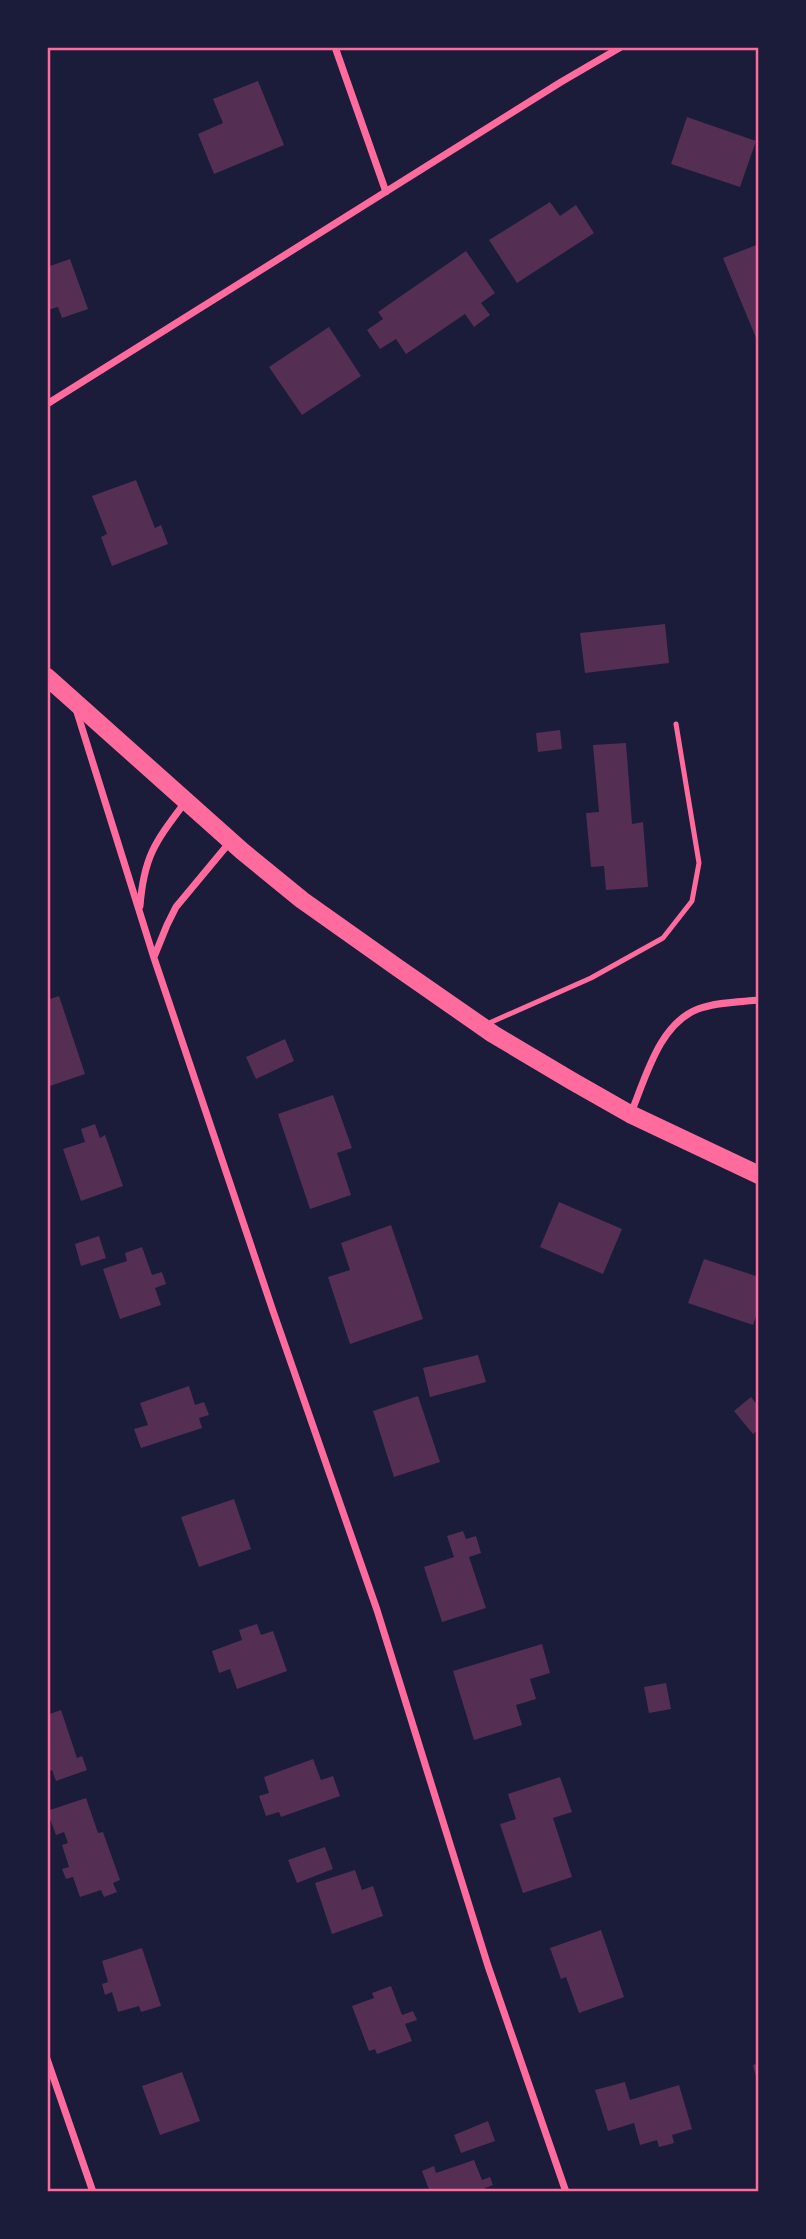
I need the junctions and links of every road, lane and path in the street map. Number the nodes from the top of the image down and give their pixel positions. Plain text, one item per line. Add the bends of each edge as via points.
1 (335, 47) edge
2 (621, 47) edge
3 (386, 192) junction
4 (47, 404) edge
5 (47, 677) edge
6 (72, 698) junction
7 (676, 724) dead end
8 (186, 801) junction
9 (231, 841) junction
10 (140, 912) junction
11 (154, 958) junction
12 (759, 1000) edge
13 (481, 1026) junction
14 (631, 1114) junction
15 (759, 1175) edge
16 (47, 2059) edge
17 (93, 2192) edge
18 (566, 2192) edge

1 - 3 street
2 - 3 street
3 - 4 street
5 - 6 main road
6 - 8 main road
6 - 10 street
7 - 13 lane via 699,863 692,901 663,938 591,978
8 - 9 main road
8 - 10 street via 152,849 142,879
9 - 11 street via 176,907
9 - 13 main road via 302,900
10 - 11 street
11 - 18 street via 377,1610 488,1966
12 - 14 street via 705,1007 676,1023 662,1043
13 - 14 main road
14 - 15 main road
16 - 17 street

